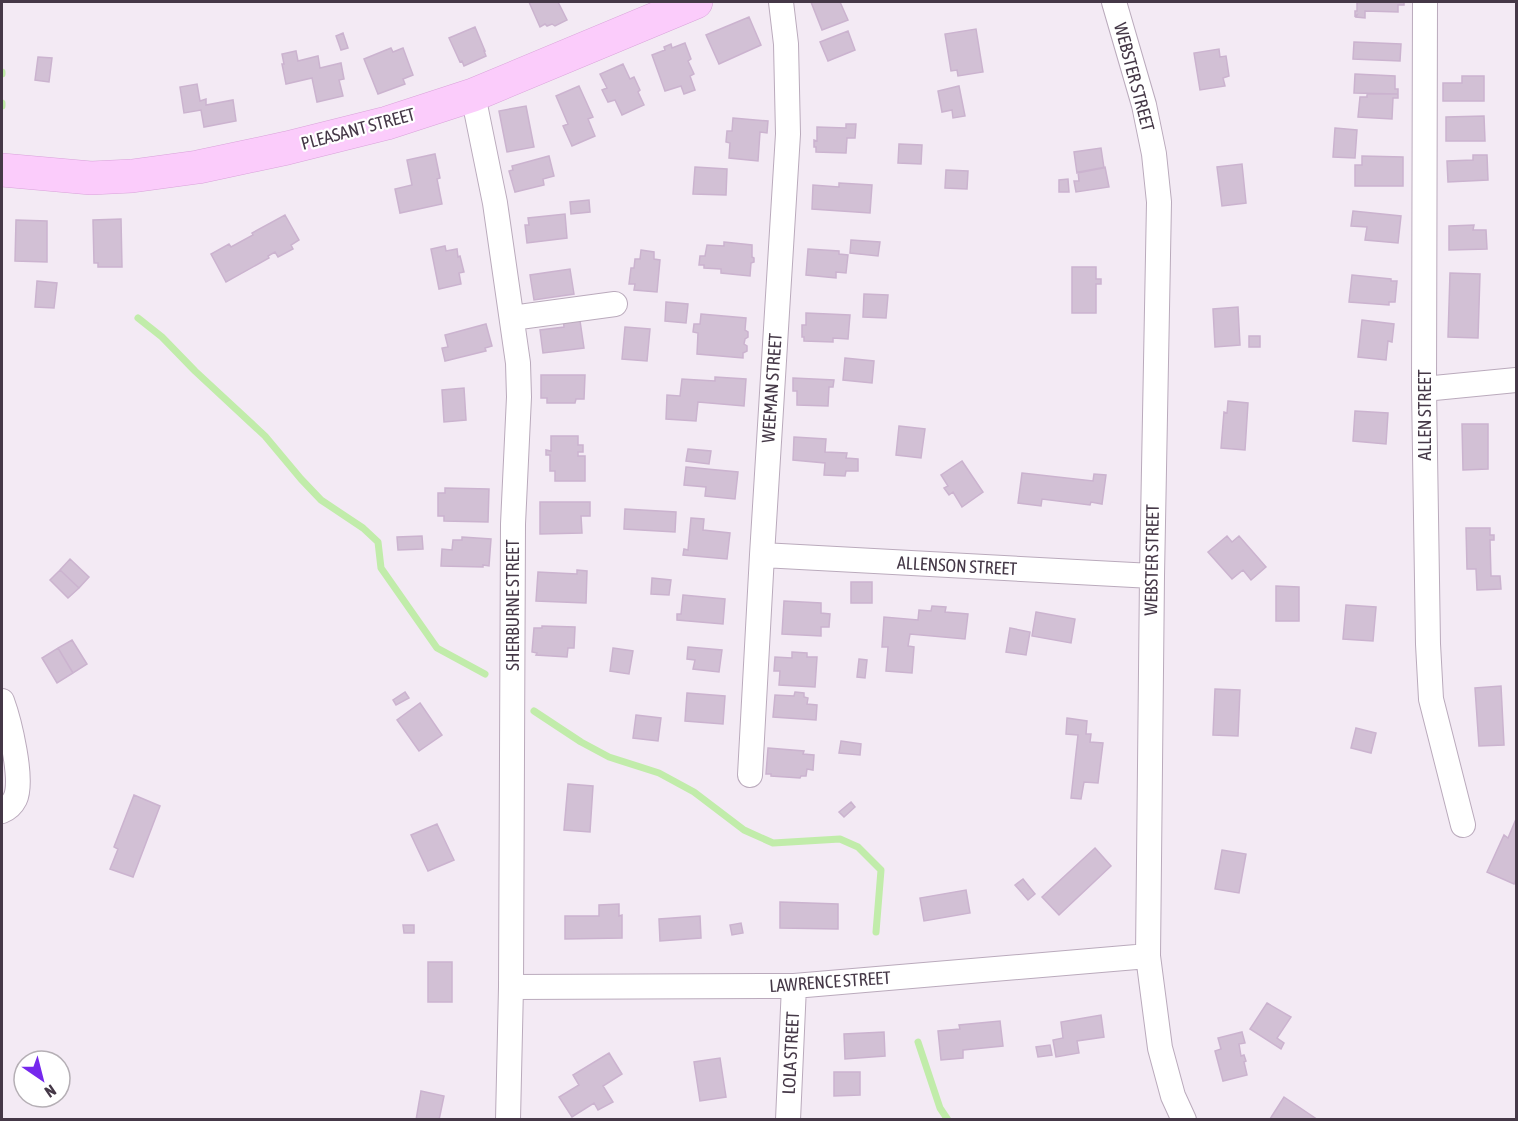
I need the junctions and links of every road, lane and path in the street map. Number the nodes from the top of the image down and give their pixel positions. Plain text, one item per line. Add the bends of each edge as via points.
1 (696, 2) edge
2 (781, 2) edge
3 (1114, 2) edge
4 (1425, 2) edge
5 (473, 95) junction
6 (2, 170) edge
7 (615, 304) dead end
8 (512, 318) junction
9 (1516, 380) edge
10 (1424, 389) junction
11 (762, 555) junction
12 (1152, 576) junction
13 (2, 701) edge
14 (750, 775) dead end
15 (2, 812) edge
16 (1463, 825) dead end
17 (1148, 956) junction
18 (794, 986) junction
19 (512, 987) junction
20 (508, 1119) edge
21 (788, 1119) edge
22 (1185, 1119) edge

1 - 5 main road, PLEASANT STREET
2 - 11 street, WEEMAN STREET via 788,134
3 - 12 street, WEBSTER STREET via 1144,105 1159,202
4 - 10 street, ALLEN STREET
5 - 6 main road, PLEASANT STREET via 387,123 163,173 91,178
5 - 8 street, SHERBURNE STREET
7 - 8 street
8 - 19 street, SHERBURNE STREET via 519,398 513,564
9 - 10 street
10 - 16 street, ALLEN STREET via 1431,699
11 - 12 street, ALLENSON STREET
11 - 14 street, WEEMAN STREET
12 - 17 street, WEBSTER STREET
13 - 15 street via 18,785 14,802
17 - 18 street, LAWRENCE STREET
17 - 22 street, WEBSTER STREET via 1160,1048 1173,1096
18 - 19 street, LAWRENCE STREET
18 - 21 street, LOLA STREET
19 - 20 street, SHERBURNE STREET

